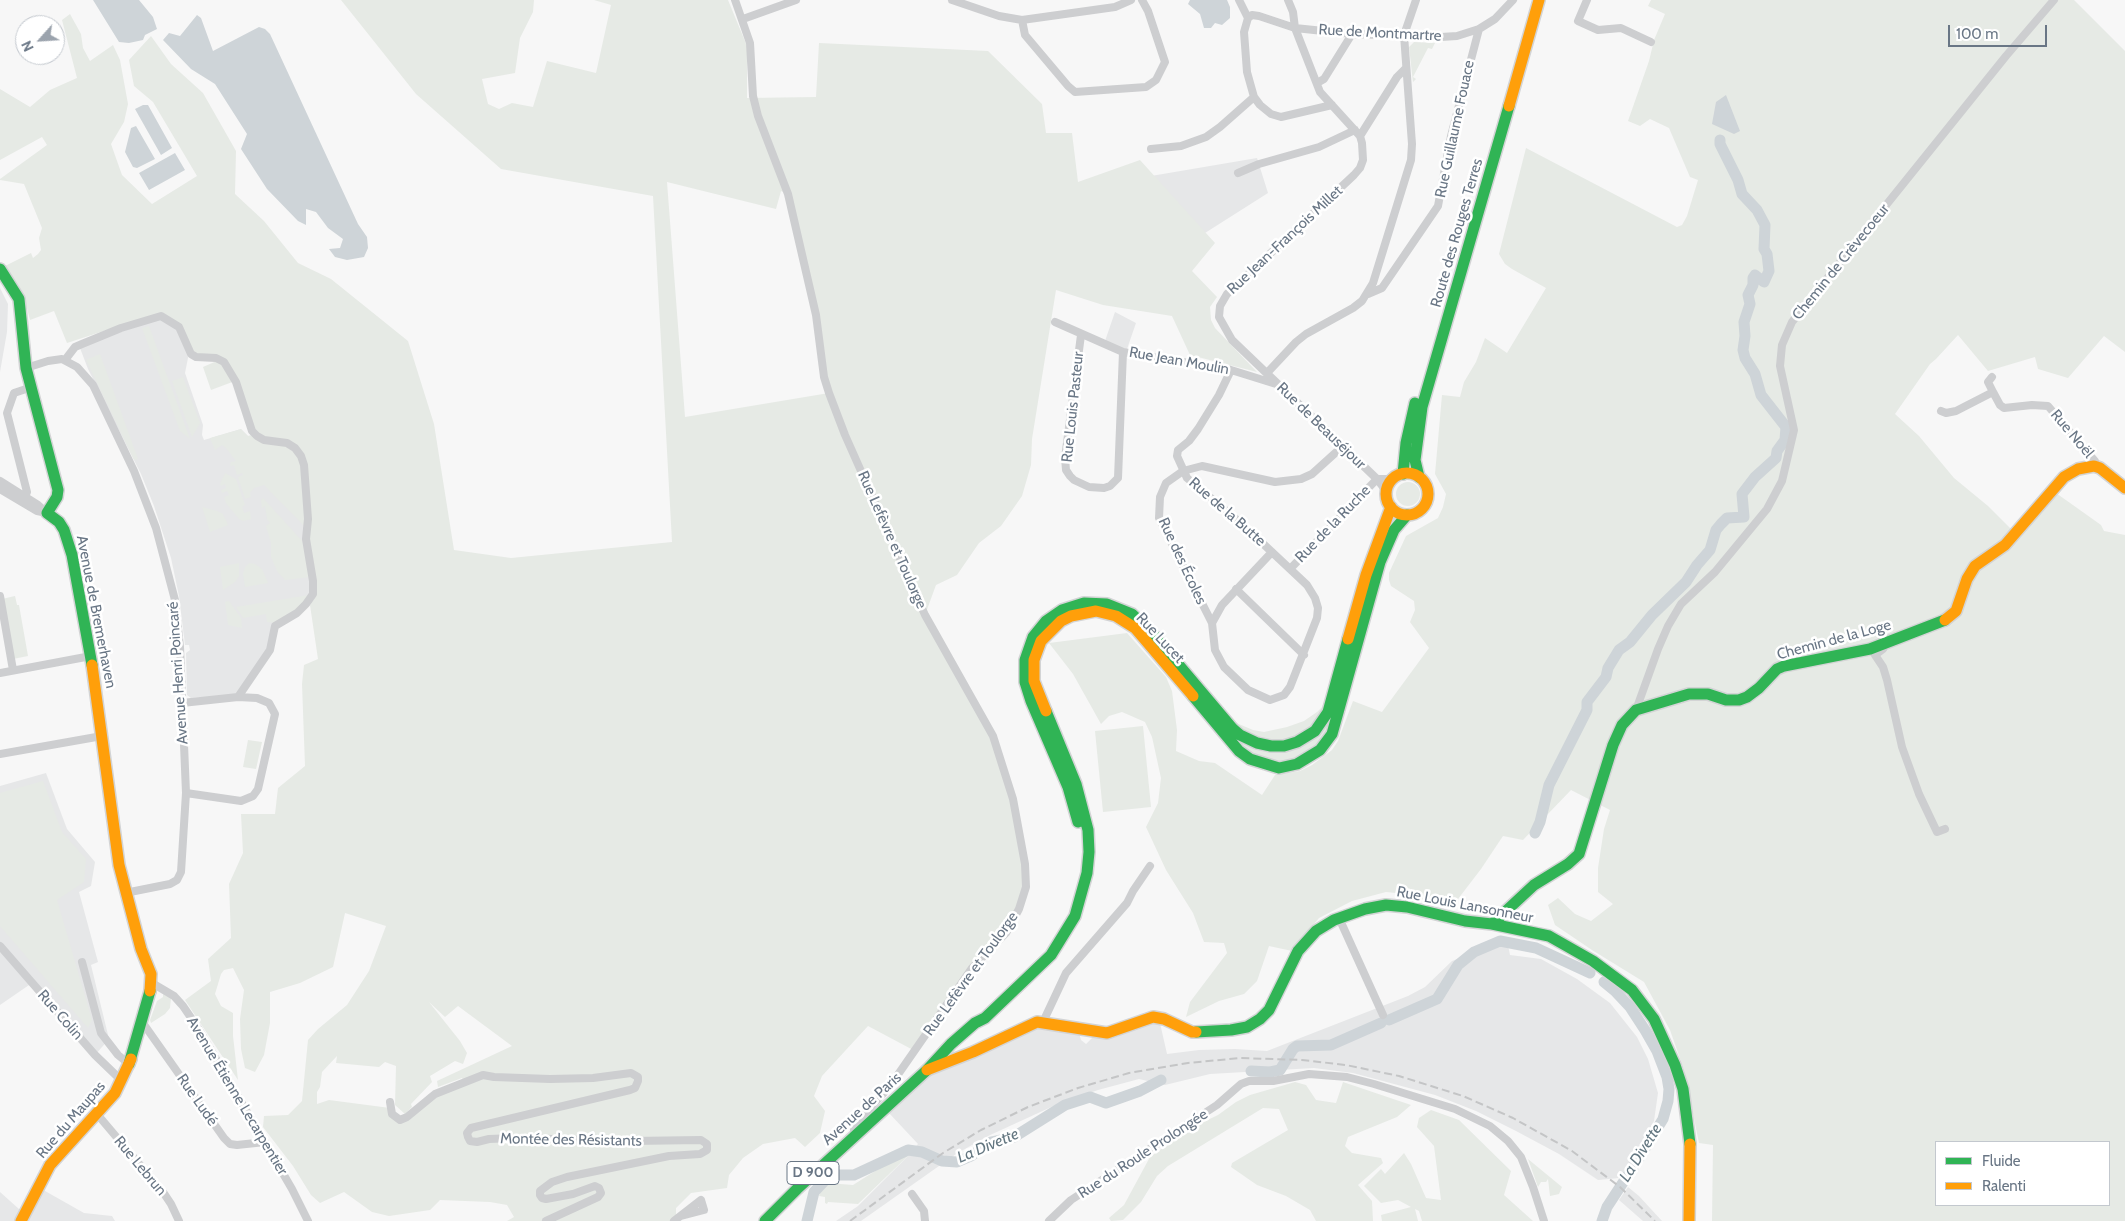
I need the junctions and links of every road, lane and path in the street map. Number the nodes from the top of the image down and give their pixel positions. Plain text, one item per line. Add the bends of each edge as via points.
1 (735, 0) edge
2 (796, 0) edge
3 (952, 0) edge
4 (984, 0) edge
5 (1131, 0) edge
6 (1142, 0) edge
7 (1239, 0) edge
8 (1288, 0) edge
9 (1416, 0) edge
10 (1513, 0) edge
11 (1532, 0) edge
12 (1540, 0) edge
13 (1586, 0) edge
14 (2054, 0) edge
15 (981, 10) junction
16 (1248, 18) junction
17 (743, 19) junction
18 (1022, 20) junction
19 (1295, 28) junction
20 (1478, 29) junction
21 (1352, 34) junction
22 (1404, 37) junction
23 (1651, 42) dead end
24 (1406, 68) junction
25 (1317, 83) junction
26 (1254, 97) junction
27 (1332, 105) junction
28 (1358, 133) junction
29 (1151, 149) dead end
30 (1238, 173) dead end
31 (0, 269) edge
32 (1368, 294) junction
33 (1055, 322) dead end
34 (1081, 335) junction
35 (1123, 352) junction
36 (65, 360) junction
37 (26, 368) junction
38 (1230, 370) junction
39 (1266, 372) junction
40 (1992, 377) dead end
41 (1278, 384) junction
42 (32, 387) junction
43 (1994, 392) junction
44 (1940, 411) dead end
45 (1343, 446) junction
46 (2094, 466) junction
47 (1182, 471) junction
48 (1398, 476) junction
49 (1419, 477) junction
50 (1376, 479) junction
51 (0, 481) edge
52 (2125, 488) edge
53 (0, 489) edge
54 (1387, 492) junction
55 (25, 497) junction
56 (1391, 507) junction
57 (47, 513) junction
58 (1407, 515) junction
59 (1272, 552) junction
60 (1290, 569) junction
61 (1236, 589) junction
62 (0, 596) edge
63 (1212, 623) junction
64 (1891, 642) junction
65 (1304, 655) junction
66 (91, 656) junction
67 (13, 670) junction
68 (0, 673) edge
69 (238, 697) junction
70 (182, 703) junction
71 (1636, 710) junction
72 (102, 736) junction
73 (0, 754) edge
74 (186, 793) junction
75 (1945, 829) dead end
76 (1150, 866) dead end
77 (125, 894) junction
78 (1339, 918) junction
79 (1492, 924) junction
80 (0, 946) edge
81 (82, 962) dead end
82 (156, 984) junction
83 (1382, 1015) dead end
84 (1043, 1022) junction
85 (975, 1023) junction
86 (145, 1026) junction
87 (129, 1064) junction
88 (927, 1070) junction
89 (122, 1081) junction
90 (390, 1102) dead end
91 (97, 1114) junction
92 (854, 1136) junction
93 (265, 1142) junction
94 (912, 1194) dead end
95 (774, 1211) junction
96 (681, 1216) dead end
97 (21, 1221) edge
98 (179, 1221) edge
99 (308, 1221) edge
100 (546, 1221) edge
101 (674, 1221) edge
102 (759, 1221) edge
103 (765, 1221) edge
104 (925, 1221) edge
105 (1048, 1221) edge
106 (1544, 1221) edge
107 (1688, 1221) edge

1 - 17 street, Rue Lefèvre et Toulorge
2 - 17 street
3 - 15 street
4 - 15 street
5 - 18 street via 1115,8
6 - 18 street via 1165,62 1156,80 1146,87 1075,92 1026,35
7 - 16 street
8 - 19 street via 1294,12
9 - 22 street
10 - 20 street, Rue de Montmartre via 1495,19
11 - 48 main road, Route des Rouges Terres via 1410,421
12 - 49 main road, Route des Rouges Terres via 1422,407 1415,460
13 - 23 street via 1578,21 1598,30 1621,28
14 - 71 street, Chemin de Crèvecoeur via 1792,322 1782,345 1780,366 1794,430 1782,481 1766,508 1715,572 1681,604 1658,649
15 - 18 street
16 - 19 street, Rue de Montmartre via 1259,16
16 - 26 street via 1244,32 1245,62
17 - 92 street, Rue Lefèvre et Toulorge via 750,43 753,96 788,194 816,315 829,393 925,615 993,736 1013,799 1025,864 1026,887 1006,933 972,968 890,1086 856,1123
19 - 21 street, Rue de Montmartre
19 - 25 street
20 - 22 street, Rue de Montmartre via 1457,36
20 - 32 street, Rue Guillaume Fouace via 1451,136 1438,206 1382,288
21 - 22 street, Rue de Montmartre
21 - 25 street via 1324,80
22 - 24 street
24 - 28 street
24 - 32 street via 1411,160
25 - 27 street via 1320,92
26 - 27 street via 1267,112 1281,117
26 - 29 street via 1206,137 1181,146
27 - 28 street
28 - 30 street
28 - 39 street, Rue Jean-François Millet via 1363,150 1360,168 1227,294 1220,306 1219,317 1227,332
31 - 37 main road via 18,299
32 - 39 street, Rue Guillaume Fouace via 1353,308 1306,334
33 - 34 street, Rue Jean Moulin
34 - 35 street, Rue Jean Moulin
34 - 35 street, Rue Louis Pasteur via 1065,458 1070,476 1089,487 1104,488 1118,478
35 - 38 street, Rue Jean Moulin
36 - 37 street
36 - 69 street via 75,347 161,316 179,327 191,354 224,362 235,381 252,431 257,436 268,442 288,443 301,456 312,594 297,613 275,626 270,650
36 - 70 street, Avenue Henri Poincaré via 77,367 93,385 134,471 156,528 174,600
37 - 42 main road
38 - 41 street, Rue Jean Moulin
38 - 47 street via 1198,429 1178,450
39 - 41 street, Rue de Beauséjour
40 - 43 street via 1988,382
41 - 45 street, Rue de Beauséjour
42 - 55 street via 14,393 7,413 27,492
42 - 57 main road via 58,490
43 - 44 street via 1956,411
43 - 46 street, Rue Noël via 2004,408 2050,407 2095,462
45 - 47 street via 1312,474 1288,482 1202,466
45 - 50 street, Rue de Beauséjour
46 - 52 main road
46 - 64 main road, Chemin de la Loge via 2078,469 2064,477 2005,545 1975,566 1953,615
47 - 59 street, Rue de la Butte
47 - 63 street, Rue des Écoles via 1163,490 1159,518
48 - 49 main road
48 - 50 street, Rue de Beauséjour
48 - 54 main road
49 - 58 main road via 1426,487 1427,500 1419,511
50 - 54 street, Rue de Beauséjour
50 - 60 street, Rue de la Ruche
51 - 55 street
53 - 57 street via 37,511
54 - 56 main road
55 - 57 street
56 - 58 main road
56 - 85 main road, Rue Lucet via 1366,575 1328,712 1315,731 1297,742 1271,746 1240,735 1151,632 1132,614 1120,608 1095,603 1073,605 1052,616 1038,629 1025,660 1025,682 1078,821 1083,858 1080,883 1068,917 1050,949
57 - 66 main road, Avenue de Bremerhaven via 59,522 68,538
58 - 85 main road, Rue Lucet via 1394,530 1380,562 1332,734 1320,750 1297,764 1279,768 1250,760 1135,628 1116,616 1096,611 1071,616 1047,633 1034,660 1034,681 1081,798 1088,830 1087,873 1079,907 1058,947 985,1018
59 - 60 street, Rue de la Butte
59 - 61 street
60 - 65 street, Rue de la Butte via 1307,585 1317,603 1318,618
61 - 63 street
61 - 65 street
62 - 67 street
63 - 65 street, Rue de la Butte via 1213,644 1218,658 1239,682 1263,698 1270,700 1284,695
64 - 71 main road, Chemin de la Loge via 1784,666 1739,700 1699,693
64 - 75 street via 1875,655 1883,667 1902,747 1919,794 1936,832
66 - 67 street
66 - 72 main road, Avenue de Bremerhaven
67 - 68 street
69 - 70 street
69 - 74 street via 257,698 269,703 275,714 256,793 241,801
70 - 74 street, Avenue Henri Poincaré
71 - 79 main road via 1622,725 1613,745 1579,854 1534,885
72 - 73 street
72 - 77 main road, Avenue de Bremerhaven
74 - 77 street, Avenue Henri Poincaré via 179,877 170,884
76 - 84 street via 1127,903 1066,973
77 - 82 main road, Avenue de Bremerhaven
78 - 79 main road, Rue Louis Lansonneur / D 900 via 1386,905
78 - 83 street
78 - 84 main road, Rue Louis Lansonneur / D 900 via 1316,931 1304,943 1269,1010 1247,1027 1192,1032 1154,1017 1107,1033
79 - 107 main road, Rue Louis Lansonneur / D 900 via 1549,936 1593,961 1632,990 1654,1019 1675,1065 1686,1107 1690,1145
80 - 89 street, Rue Colin via 95,1055
81 - 87 street via 101,1033
82 - 86 main road, Rue du Maupas
82 - 87 main road, Rue du Maupas
82 - 93 street, Avenue Étienne Lecarpentier via 184,1006
84 - 88 main road, Rue Louis Lansonneur / D 900
85 - 88 main road, Rue Lucet
86 - 87 main road, Rue du Maupas
86 - 93 street, Rue Ludé via 230,1144
87 - 89 main road, Rue du Maupas
88 - 92 main road, Avenue de Paris / D 900
89 - 91 main road, Rue du Maupas
90 - 100 street, Montée des Résistants via 392,1114 400,1120 439,1091 483,1075 550,1079 631,1073 638,1077 638,1081 630,1090 471,1128 468,1137 470,1141 477,1142 514,1138 632,1142 700,1140 707,1144 708,1150 700,1154 670,1156 552,1182 540,1191 542,1198 573,1194 595,1186 601,1193
91 - 97 main road, Rue du Maupas via 50,1165
91 - 98 street, Rue Lebrun via 163,1192
92 - 95 main road, Avenue de Paris / D 900
93 - 99 street, Avenue Étienne Lecarpentier
94 - 104 street via 924,1211
95 - 102 main road, Avenue de Paris / D 900
95 - 103 main road, Avenue de Paris / D 900
96 - 101 street
105 - 106 street, Rue du Roule Prolongée via 1071,1200 1217,1105 1237,1086 1249,1081 1273,1081 1309,1074 1356,1079 1467,1114 1490,1126 1514,1148 1525,1166

